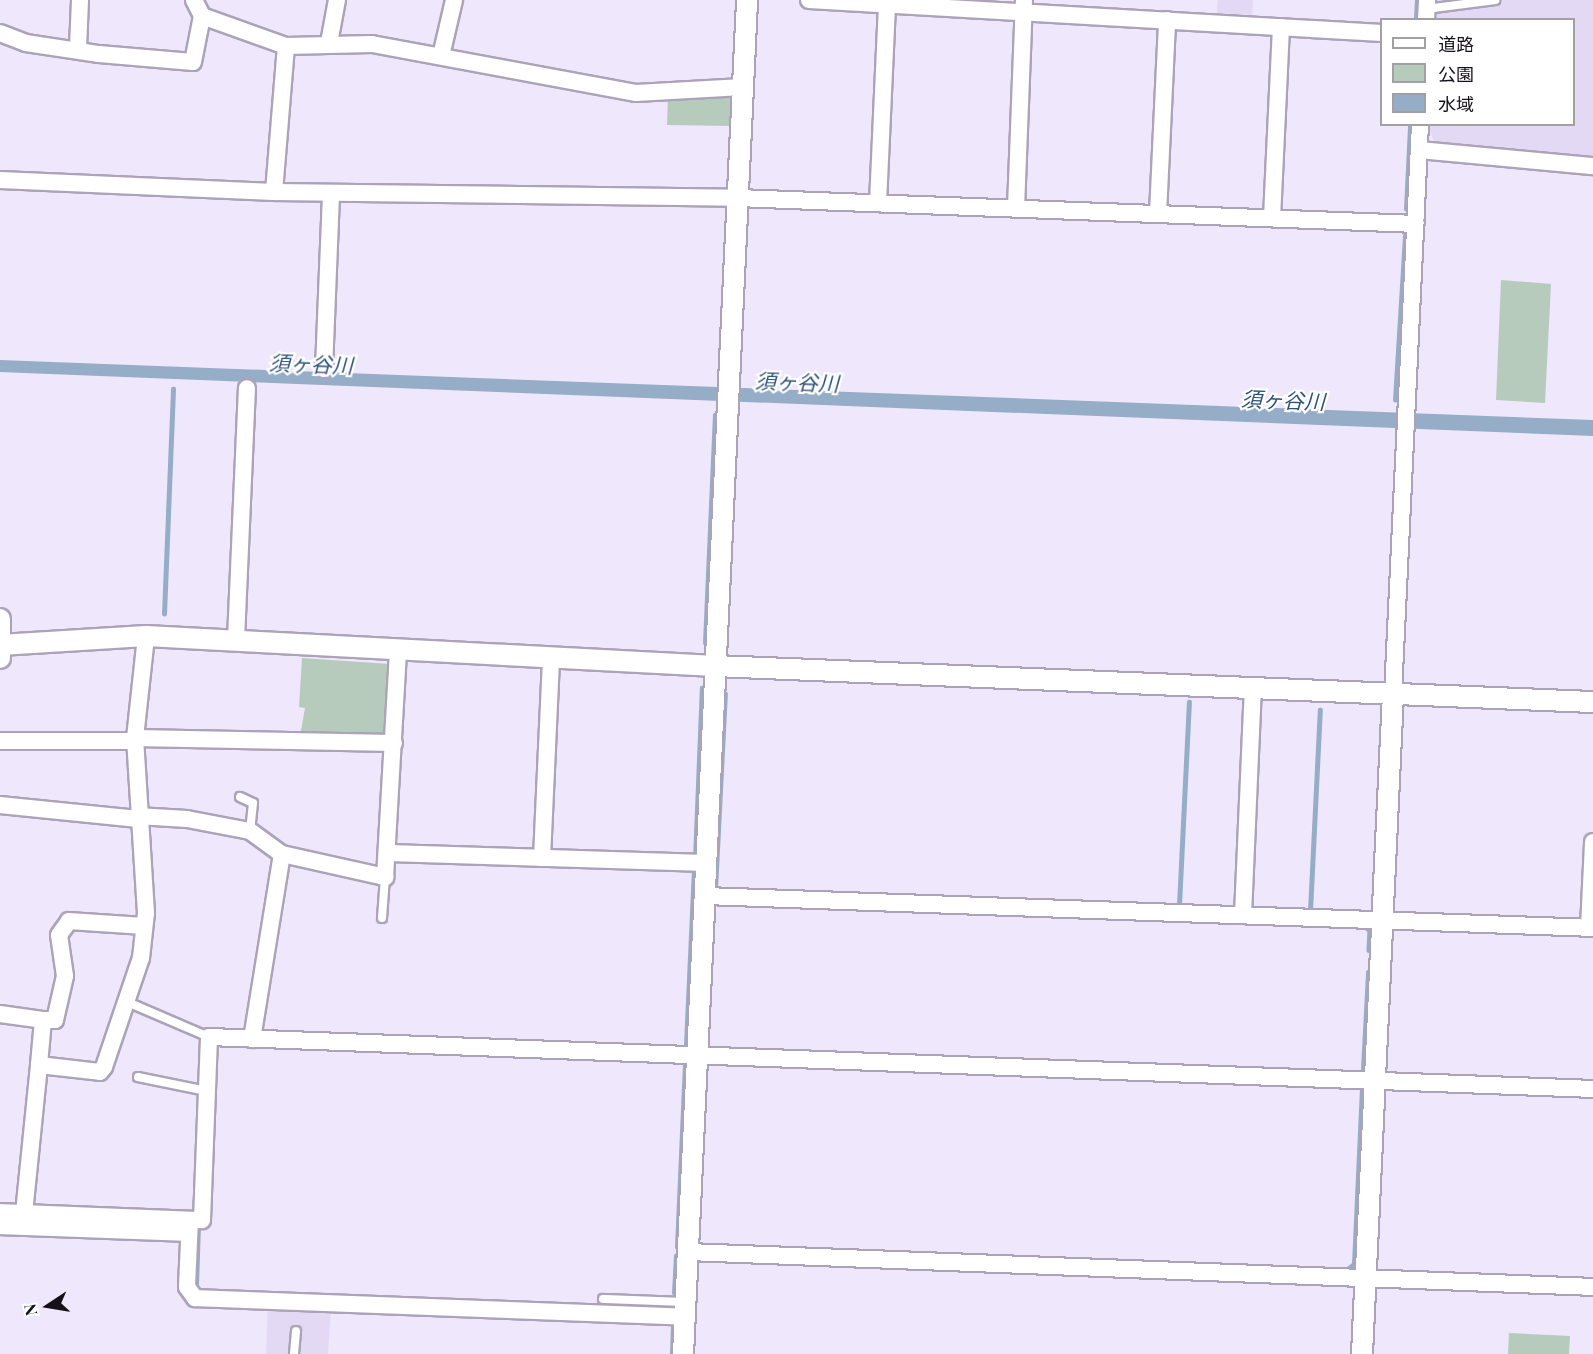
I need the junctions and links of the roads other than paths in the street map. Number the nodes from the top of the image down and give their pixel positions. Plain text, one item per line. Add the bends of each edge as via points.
1 (80, 0) edge
2 (194, 0) edge
3 (337, 0) edge
4 (454, 0) edge
5 (747, 0) edge
6 (809, 0) edge
7 (1495, 0) edge
8 (861, 1) edge
9 (887, 4) junction
10 (1030, 6) edge
11 (1426, 9) edge
12 (202, 16) junction
13 (1167, 20) junction
14 (1281, 27) junction
15 (0, 33) edge
16 (1380, 33) edge
17 (329, 42) junction
18 (286, 46) junction
19 (78, 48) junction
20 (441, 56) junction
21 (743, 87) junction
22 (1420, 126) edge
23 (1419, 150) junction
24 (1593, 166) edge
25 (0, 180) edge
26 (274, 192) junction
27 (331, 193) junction
28 (737, 198) junction
29 (878, 203) junction
30 (1016, 208) junction
31 (1158, 214) junction
32 (1272, 218) junction
33 (1416, 224) junction
34 (324, 369) dead end
35 (247, 387) dead end
36 (0, 619) edge
37 (146, 636) junction
38 (236, 639) junction
39 (0, 645) edge
40 (398, 652) junction
41 (0, 658) edge
42 (551, 659) junction
43 (715, 666) junction
44 (1253, 690) junction
45 (1393, 694) junction
46 (1593, 702) edge
47 (136, 739) junction
48 (0, 741) edge
49 (394, 743) junction
50 (240, 797) dead end
51 (0, 805) edge
52 (138, 817) junction
53 (250, 831) junction
54 (1593, 842) edge
55 (389, 853) junction
56 (282, 854) junction
57 (542, 858) junction
58 (706, 863) junction
59 (385, 877) junction
60 (705, 896) junction
61 (1243, 915) junction
62 (382, 918) dead end
63 (1383, 920) junction
64 (144, 926) junction
65 (1591, 928) edge
66 (124, 1000) junction
67 (0, 1014) edge
68 (43, 1020) junction
69 (209, 1037) junction
70 (252, 1039) junction
71 (697, 1055) junction
72 (39, 1065) junction
73 (138, 1077) dead end
74 (1375, 1080) junction
75 (1593, 1089) edge
76 (207, 1091) junction
77 (0, 1212) edge
78 (23, 1220) junction
79 (0, 1226) edge
80 (189, 1226) junction
81 (688, 1252) junction
82 (1366, 1278) junction
83 (1593, 1287) edge
84 (603, 1299) dead end
85 (685, 1309) junction
86 (296, 1331) dead end
87 (294, 1354) edge
88 (683, 1354) edge
89 (1362, 1354) edge

1 - 19 street
2 - 12 street
3 - 17 street
4 - 20 street
5 - 21 street
6 - 8 street
7 - 11 lane
8 - 9 street
9 - 10 street
9 - 29 street
10 - 13 street
10 - 30 street
12 - 18 street
12 - 19 street via 193,62 133,59
13 - 14 street
13 - 31 street
14 - 16 street
14 - 32 street
15 - 19 street via 26,43
17 - 18 street
17 - 20 street
18 - 26 street
20 - 21 street via 636,93
21 - 28 street
22 - 23 street
23 - 24 street
23 - 33 street
25 - 26 street
26 - 27 street
27 - 28 street
27 - 34 street
28 - 29 street
28 - 43 street
29 - 30 street
30 - 31 street
31 - 32 street
32 - 33 street
33 - 45 street
35 - 38 street
36 - 39 street
37 - 38 street
37 - 39 street
37 - 47 street
38 - 40 street
39 - 41 street
40 - 42 street
40 - 49 street
42 - 43 street
42 - 57 street
43 - 44 street
43 - 58 street
44 - 45 street
44 - 61 street
45 - 46 street
45 - 63 street
47 - 48 street
47 - 49 street
47 - 52 street
49 - 55 street
50 - 53 lane via 253,803
51 - 52 street
52 - 53 street
52 - 64 street via 144,845
53 - 56 street
54 - 65 street
55 - 57 street
55 - 59 street
56 - 59 street
56 - 70 street
57 - 58 street
58 - 60 street
59 - 62 lane
60 - 61 street
60 - 71 street
61 - 63 street
63 - 65 street
63 - 74 street
64 - 66 street via 141,958
64 - 68 street via 69,921 59,935 65,976 55,1020
66 - 69 lane
66 - 72 street via 100,1072
67 - 68 street
68 - 72 street
69 - 70 street
69 - 76 street
70 - 71 street
71 - 74 street
71 - 81 street
72 - 78 street
73 - 76 lane
74 - 75 street
74 - 82 street
76 - 80 street via 202,1220
77 - 78 street
78 - 79 street
78 - 80 street
80 - 85 street via 187,1287 195,1298
81 - 82 street
81 - 85 street
82 - 83 street
82 - 89 street
84 - 85 lane
85 - 88 street
86 - 87 lane

